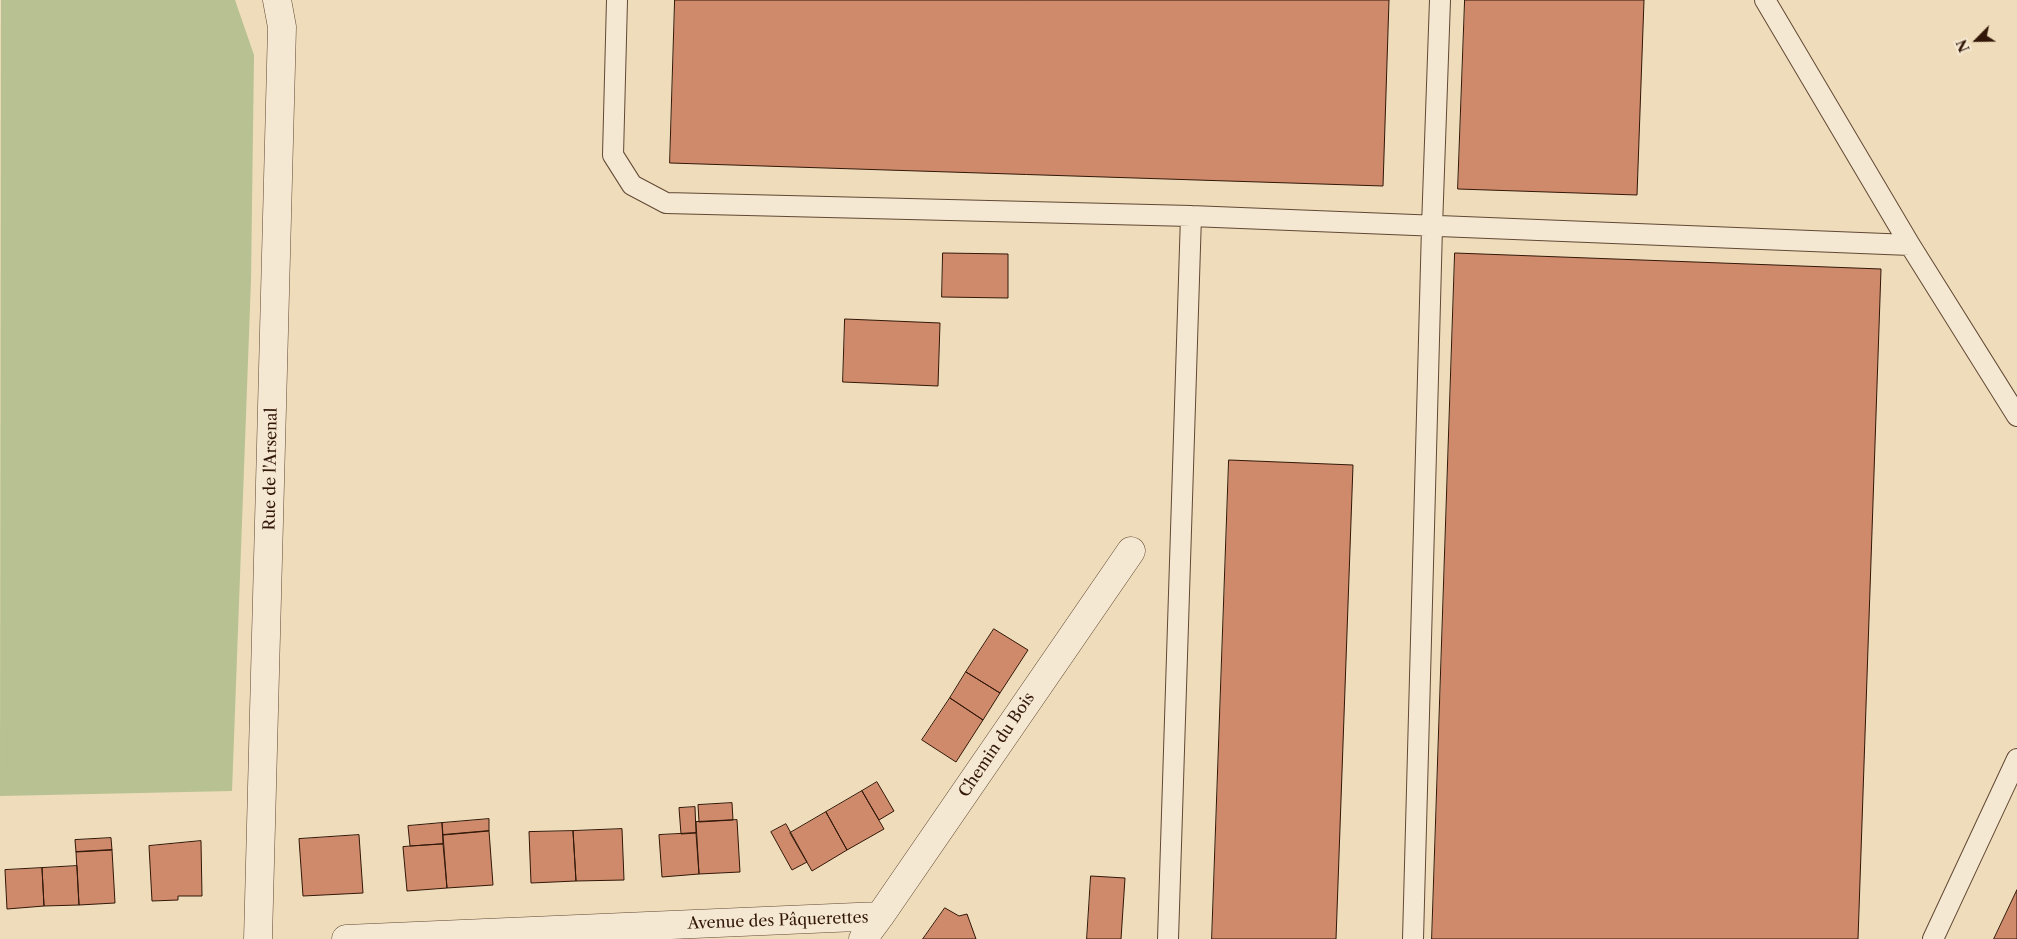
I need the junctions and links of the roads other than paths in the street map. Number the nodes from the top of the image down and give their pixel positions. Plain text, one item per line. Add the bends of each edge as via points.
1 (278, 0) edge
2 (617, 0) edge
3 (1440, 0) edge
4 (1765, 0) edge
5 (1191, 216) junction
6 (1432, 227) junction
7 (1910, 245) junction
8 (2017, 416) edge
9 (1131, 551) dead end
10 (2017, 759) edge
11 (880, 916) junction
12 (258, 939) edge
13 (346, 939) edge
14 (862, 939) edge
15 (1168, 939) edge
16 (1413, 939) edge
17 (1933, 939) edge

1 - 12 street, Rue de l'Arsenal via 282,28
2 - 5 lane via 613,155 632,185 666,203
3 - 6 lane
4 - 7 lane
5 - 6 lane
5 - 15 lane
6 - 7 lane
6 - 16 lane
7 - 8 lane
9 - 11 street, Chemin du Bois
10 - 17 lane
11 - 13 street, Avenue des Pâquerettes
11 - 14 street, Chemin du Bois

